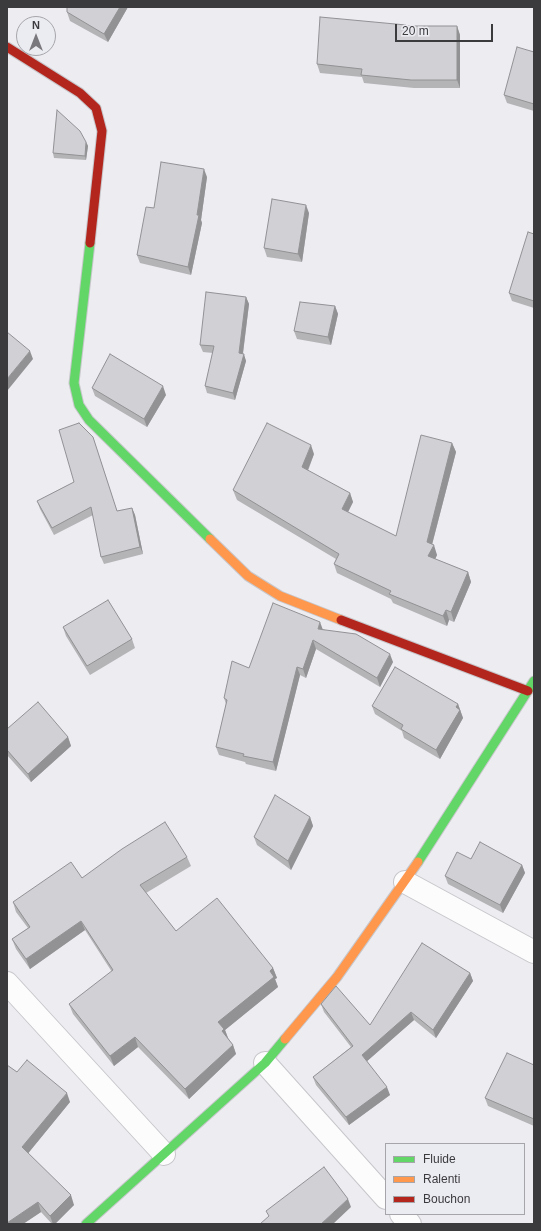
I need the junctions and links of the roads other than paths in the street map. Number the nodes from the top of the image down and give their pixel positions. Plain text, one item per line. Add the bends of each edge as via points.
1 (7, 46) edge
2 (534, 681) edge
3 (528, 691) junction
4 (405, 882) junction
5 (534, 952) edge
6 (7, 983) edge
7 (265, 1063) junction
8 (164, 1154) junction
9 (385, 1197) edge
10 (402, 1215) edge
11 (86, 1224) edge
12 (410, 1224) edge

1 - 3 street via 80,93 96,108 102,131 74,383 79,405 88,420 248,576 280,596
2 - 3 street
3 - 4 street
4 - 5 street
4 - 7 street via 337,977
6 - 8 street
7 - 8 street
7 - 9 street
8 - 11 street
10 - 12 street

